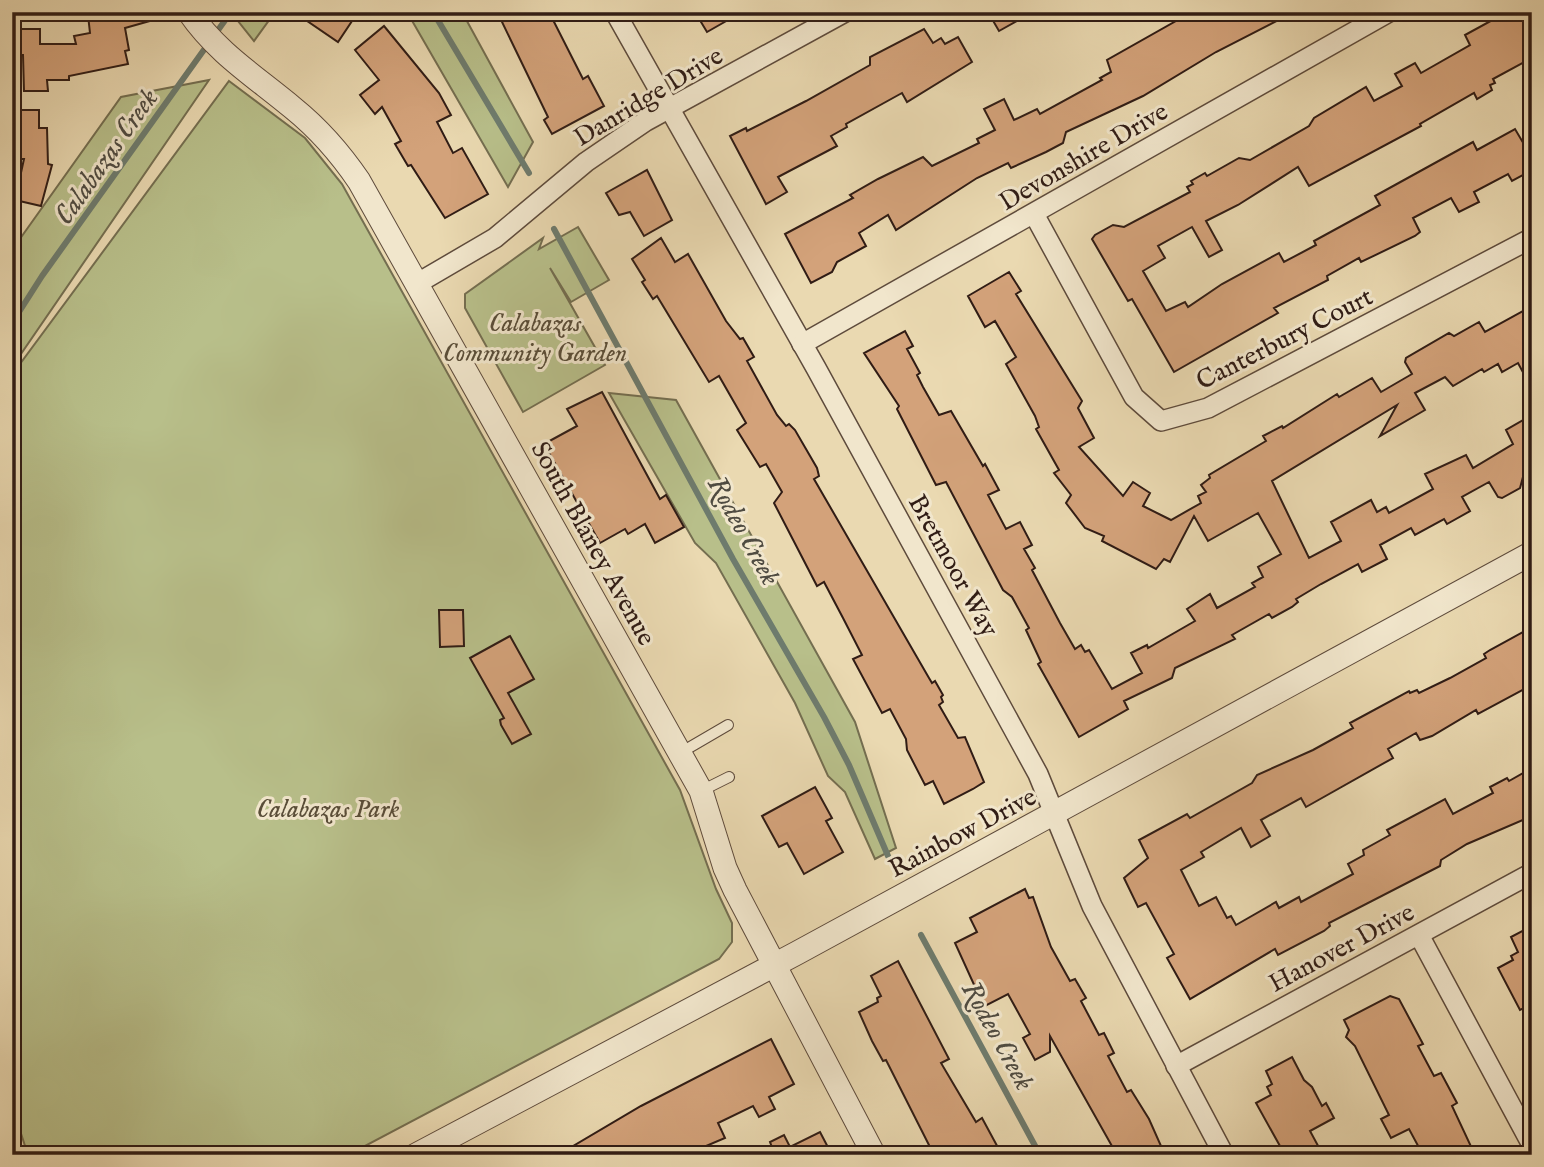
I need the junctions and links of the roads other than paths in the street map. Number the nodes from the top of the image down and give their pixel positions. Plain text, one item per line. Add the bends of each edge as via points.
1 (615, 12) edge
2 (845, 12) edge
3 (1389, 12) edge
4 (194, 20) edge
5 (668, 109) junction
6 (1034, 214) junction
7 (1532, 238) edge
8 (418, 283) junction
9 (802, 344) junction
10 (1532, 553) edge
11 (728, 725) dead end
12 (680, 753) junction
13 (729, 777) dead end
14 (701, 792) junction
15 (1056, 812) junction
16 (1532, 873) edge
17 (1419, 935) junction
18 (774, 965) junction
19 (1176, 1066) junction
20 (1532, 1145) edge
21 (416, 1155) edge
22 (874, 1155) edge
23 (1224, 1155) edge

1 - 5 street, Bretmoor Way
2 - 5 street, Danridge Drive
3 - 6 street, Devonshire Drive
4 - 8 street, South Blaney Avenue via 216,46 295,109 342,156
5 - 8 street, Danridge Drive via 586,162 495,239
5 - 9 street, Bretmoor Way
6 - 7 street, Canterbury Court via 1134,397 1161,421 1208,408
6 - 9 street, Devonshire Drive
8 - 12 street, South Blaney Avenue
9 - 15 street, Bretmoor Way
10 - 15 street, Rainbow Drive
11 - 12 lane
12 - 14 street, South Blaney Avenue
13 - 14 lane
14 - 18 street, South Blaney Avenue via 725,868
15 - 18 street, Rainbow Drive
15 - 19 street, Bretmoor Way via 1092,906
16 - 17 street, Hanover Drive
17 - 19 street, Hanover Drive
17 - 20 street
18 - 21 street, Rainbow Drive
18 - 22 street, South Blaney Avenue
19 - 23 street, Bretmoor Way

